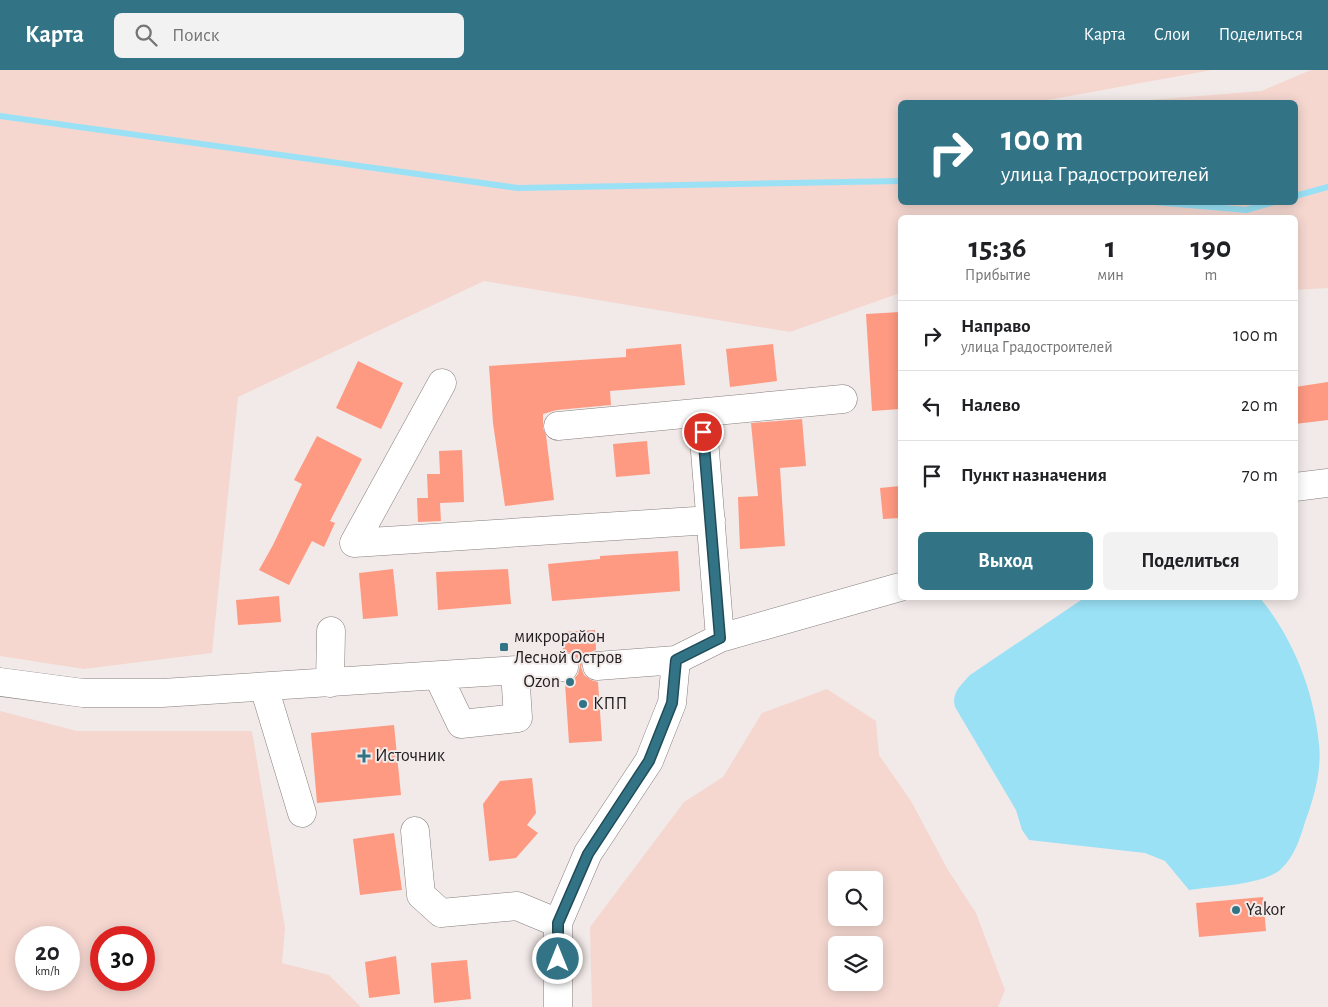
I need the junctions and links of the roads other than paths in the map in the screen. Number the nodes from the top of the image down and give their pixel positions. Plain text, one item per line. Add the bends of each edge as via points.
1 (442, 383) dead end
2 (843, 400) dead end
3 (702, 414) junction
4 (558, 426) dead end
5 (1328, 483) edge
6 (1298, 487) edge
7 (711, 520) junction
8 (898, 588) edge
9 (330, 631) dead end
10 (720, 638) junction
11 (676, 660) junction
12 (597, 666) dead end
13 (564, 667) dead end
14 (515, 671) junction
15 (438, 676) junction
16 (0, 682) edge
17 (330, 683) junction
18 (253, 687) junction
19 (302, 813) dead end
20 (415, 831) dead end
21 (558, 923) junction
22 (558, 1007) edge

1 - 7 street via 354,543
2 - 3 street
3 - 4 street
3 - 7 street
5 - 6 street
7 - 10 street
8 - 10 street
9 - 17 street
10 - 11 street
11 - 12 street
11 - 21 street via 672,703 649,761 588,854
13 - 14 street
14 - 15 street
14 - 15 street via 518,718 461,724
15 - 17 street
16 - 18 street via 74,692 123,694
17 - 18 street
18 - 19 street
20 - 21 street via 421,895 441,913 517,906
21 - 22 street

